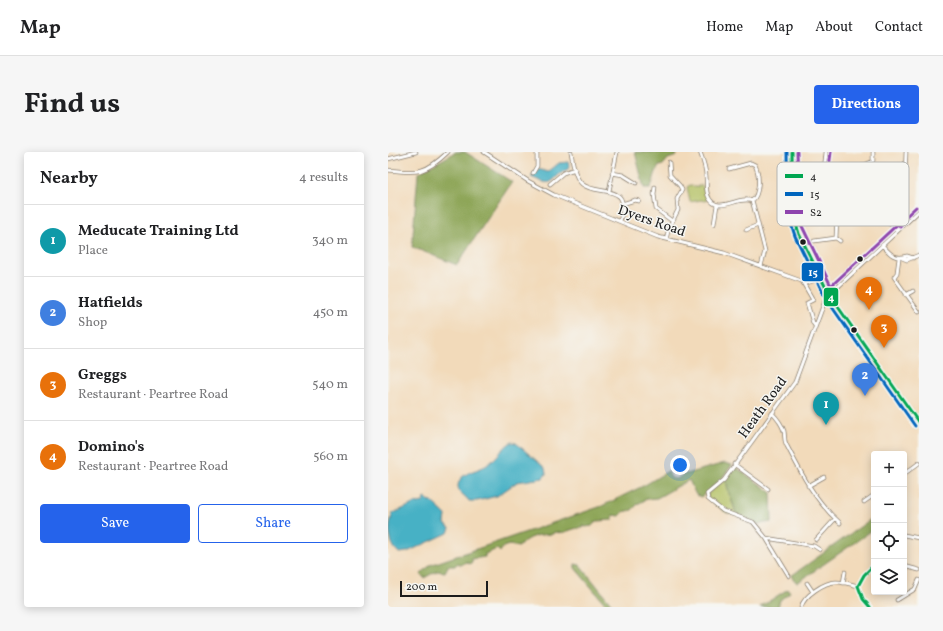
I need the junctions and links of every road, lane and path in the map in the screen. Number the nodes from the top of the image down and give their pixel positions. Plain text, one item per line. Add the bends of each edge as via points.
1 (416, 152) edge
2 (448, 152) edge
3 (484, 152) edge
4 (537, 152) edge
5 (572, 152) edge
6 (617, 152) edge
7 (700, 152) edge
8 (792, 152) edge
9 (826, 152) edge
10 (873, 152) edge
11 (906, 152) edge
12 (388, 159) edge
13 (669, 162) dead end
14 (792, 162) edge
15 (825, 162) edge
16 (871, 162) edge
17 (906, 162) edge
18 (575, 169) junction
19 (729, 169) dead end
20 (388, 170) edge
21 (532, 173) dead end
22 (612, 173) junction
23 (636, 183) dead end
24 (550, 184) dead end
25 (655, 187) dead end
26 (609, 191) junction
27 (639, 201) dead end
28 (752, 201) junction
29 (622, 204) junction
30 (717, 205) junction
31 (919, 211) edge
32 (909, 220) edge
33 (620, 221) junction
34 (672, 221) junction
35 (714, 224) dead end
36 (758, 225) junction
37 (796, 226) edge
38 (837, 226) edge
39 (892, 226) edge
40 (902, 226) edge
41 (746, 230) dead end
42 (897, 231) junction
43 (836, 238) junction
44 (666, 239) junction
45 (814, 241) dead end
46 (840, 241) dead end
47 (882, 245) junction
48 (919, 256) edge
49 (900, 258) junction
50 (761, 266) junction
51 (821, 278) junction
52 (802, 281) junction
53 (913, 291) dead end
54 (829, 294) junction
55 (906, 295) junction
56 (919, 312) edge
57 (815, 326) junction
58 (772, 413) junction
59 (919, 423) edge
60 (919, 463) edge
61 (734, 464) junction
62 (907, 472) edge
63 (824, 477) dead end
64 (808, 486) junction
65 (768, 489) dead end
66 (871, 497) edge
67 (864, 502) dead end
68 (835, 519) junction
69 (840, 523) dead end
70 (907, 536) edge
71 (766, 538) junction
72 (919, 538) edge
73 (816, 540) dead end
74 (820, 550) dead end
75 (907, 567) edge
76 (871, 569) edge
77 (919, 570) edge
78 (845, 572) dead end
79 (789, 576) dead end
80 (919, 580) edge
81 (807, 583) dead end
82 (843, 583) junction
83 (858, 586) junction
84 (813, 592) junction
85 (897, 600) dead end
86 (801, 607) edge
87 (870, 607) edge

1 - 12 street
2 - 20 street via 427,169 411,172
3 - 33 street, Dyers Road via 541,189
4 - 21 street via 537,166
5 - 18 street
6 - 22 street
7 - 30 street via 706,170 709,198
8 - 14 street
9 - 15 street
10 - 16 street
11 - 17 street
13 - 34 street via 670,175 682,189 677,199 678,210
18 - 24 street via 563,173
18 - 26 street via 578,179 584,185
19 - 28 street via 755,165 758,171 758,194
22 - 23 street
22 - 26 street
25 - 34 street via 656,209
26 - 29 street via 616,195
27 - 29 street
28 - 30 street via 746,199
28 - 36 street
29 - 33 street
30 - 35 street
31 - 32 street
33 - 44 street, Dyers Road
34 - 44 street
36 - 41 street
36 - 50 street via 765,251
37 - 51 street
38 - 43 street
39 - 42 street
40 - 42 street
42 - 47 street
43 - 45 street
43 - 46 street
44 - 50 street, Dyers Road via 724,253
47 - 49 street
47 - 54 street
48 - 49 street
49 - 55 street via 894,277
50 - 52 street, Dyers Road
51 - 52 street, Dyers Road via 810,283
51 - 54 street
52 - 57 street via 813,300 807,303
53 - 55 street
54 - 57 street, Heath Road
54 - 59 street
55 - 56 street
57 - 58 street, Heath Road via 795,382
58 - 61 street, Heath Road
58 - 64 street via 781,426 785,443 798,463
60 - 62 street
61 - 65 street
61 - 71 street, Heath Road via 724,480 710,491 707,497 723,511 753,522
63 - 64 street
64 - 68 street via 815,498
66 - 67 street
68 - 69 street
68 - 73 street
70 - 72 street
71 - 74 street via 814,546
71 - 79 street
75 - 77 street
76 - 83 street
78 - 82 street
80 - 85 street via 915,589
81 - 84 street
82 - 83 street
82 - 84 street via 830,582
83 - 87 street via 863,599
84 - 86 street via 802,601

